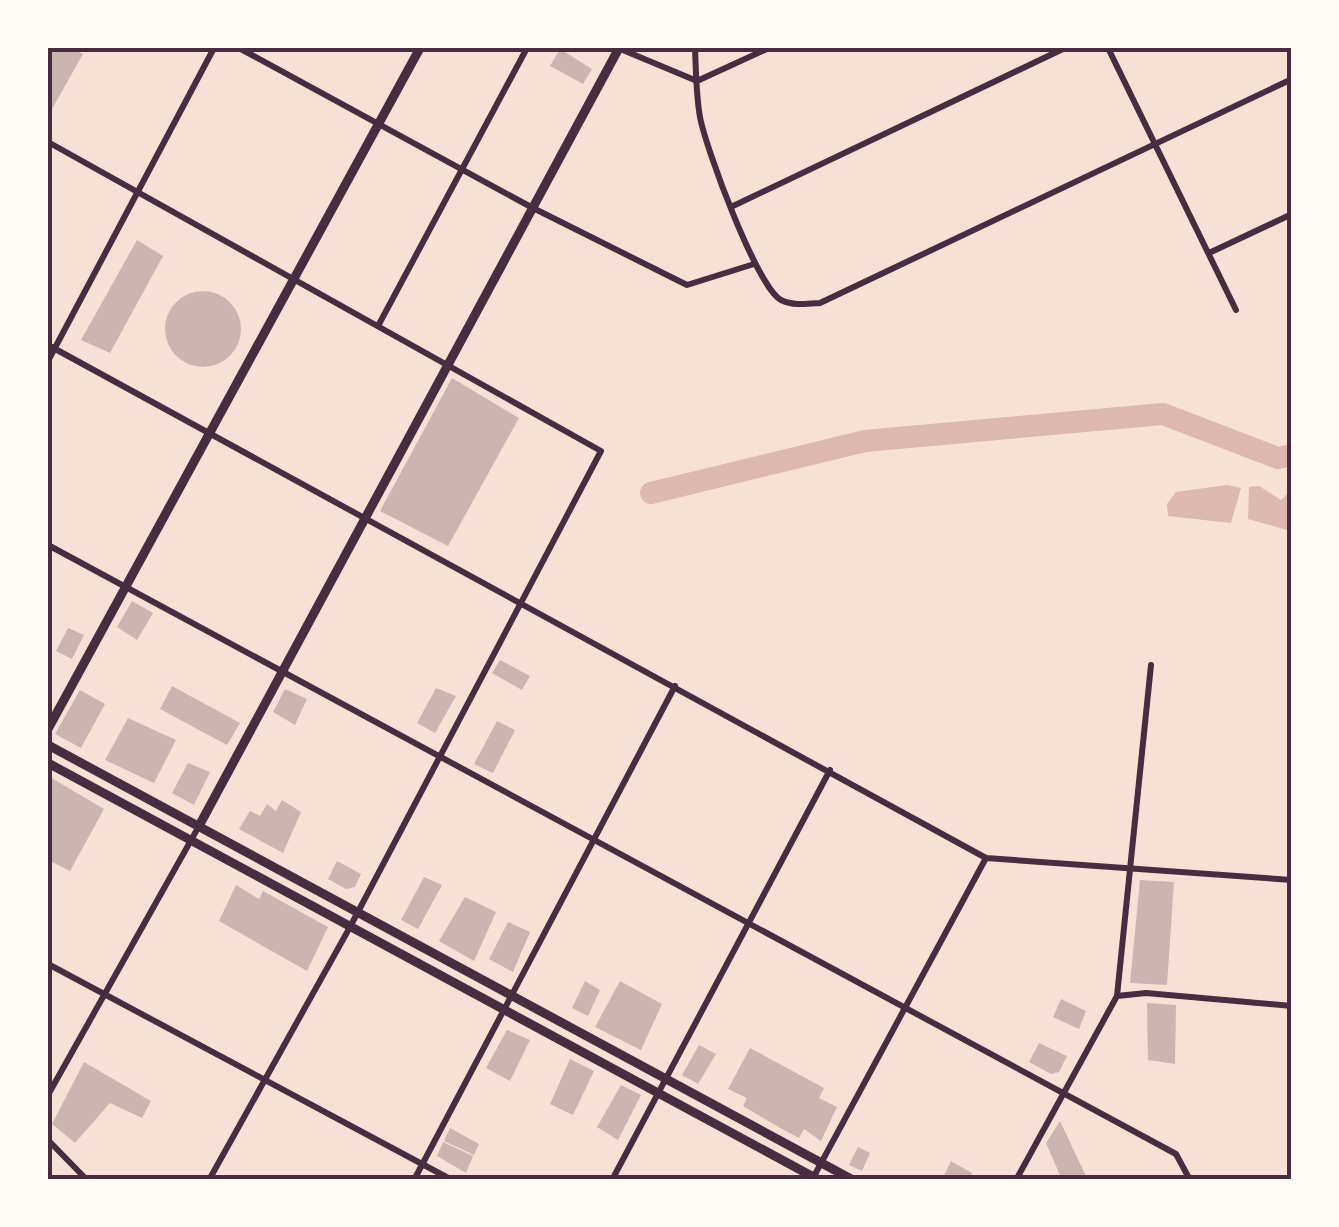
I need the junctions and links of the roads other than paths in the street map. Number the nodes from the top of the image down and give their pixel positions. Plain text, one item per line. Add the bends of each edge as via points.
1 (214, 48) edge
2 (239, 48) edge
3 (420, 48) edge
4 (528, 48) edge
5 (619, 48) edge
6 (694, 48) edge
7 (769, 48) edge
8 (1064, 48) edge
9 (1108, 48) edge
10 (1292, 79) edge
11 (697, 82) junction
12 (379, 124) junction
13 (48, 142) edge
14 (1153, 145) junction
15 (462, 169) junction
16 (138, 190) junction
17 (732, 206) junction
18 (532, 207) junction
19 (1292, 214) edge
20 (1209, 253) junction
21 (754, 264) junction
22 (292, 280) junction
23 (1236, 310) dead end
24 (378, 326) junction
25 (51, 347) edge
26 (48, 361) edge
27 (446, 363) junction
28 (207, 431) junction
29 (363, 515) junction
30 (48, 545) edge
31 (126, 588) junction
32 (523, 602) junction
33 (1150, 665) dead end
34 (282, 673) junction
35 (675, 686) junction
36 (48, 729) edge
37 (48, 745) edge
38 (439, 758) junction
39 (48, 764) edge
40 (830, 770) junction
41 (198, 826) junction
42 (191, 841) junction
43 (594, 842) junction
44 (986, 858) junction
45 (1130, 871) junction
46 (1292, 880) edge
47 (358, 912) junction
48 (749, 924) junction
49 (350, 927) junction
50 (48, 964) edge
51 (510, 994) junction
52 (106, 995) junction
53 (1117, 996) junction
54 (1292, 1006) edge
55 (903, 1007) junction
56 (501, 1009) junction
57 (666, 1078) junction
58 (266, 1080) junction
59 (1061, 1092) junction
60 (658, 1094) junction
61 (48, 1095) edge
62 (48, 1140) edge
63 (822, 1163) junction
64 (422, 1164) junction
65 (815, 1179) edge
66 (88, 1180) edge
67 (210, 1180) edge
68 (414, 1180) edge
69 (452, 1180) edge
70 (612, 1180) edge
71 (853, 1180) edge
72 (1016, 1180) edge
73 (1190, 1180) edge

1 - 16 street
2 - 12 street
3 - 12 main road
4 - 15 street
5 - 11 street
5 - 18 main road
6 - 11 street
7 - 11 street
8 - 17 street
9 - 14 street
10 - 14 street
11 - 17 street via 711,160
12 - 15 street
12 - 22 main road
13 - 16 street
14 - 20 street
14 - 21 street via 820,304 778,299
15 - 18 street
15 - 24 street
16 - 22 street
16 - 25 street
17 - 21 street
18 - 21 street via 687,285
18 - 27 main road
19 - 20 street
20 - 23 street
22 - 24 street
22 - 28 main road
24 - 27 street
25 - 26 street
25 - 28 street
27 - 29 main road
27 - 32 street via 602,451
28 - 29 street
28 - 31 main road
29 - 32 street
29 - 34 main road
30 - 31 street
31 - 34 street
31 - 36 main road
32 - 35 street
32 - 38 street
33 - 45 street
34 - 38 street
34 - 41 main road
35 - 40 street
35 - 43 street
37 - 41 main road
38 - 43 street
38 - 47 street
39 - 42 main road
40 - 44 street
40 - 48 street
41 - 42 street
41 - 47 main road
42 - 49 main road
42 - 52 street
43 - 48 street
43 - 51 street
44 - 45 street
44 - 55 street
45 - 46 street
45 - 53 street
47 - 49 street
47 - 51 main road
48 - 55 street
48 - 57 street
49 - 56 main road
49 - 58 street
50 - 52 street
51 - 56 street
51 - 57 main road
52 - 58 street
52 - 61 street
53 - 54 street
53 - 59 street
55 - 59 street
55 - 63 street
56 - 60 main road
56 - 64 street
57 - 60 street
57 - 63 main road
58 - 64 street
58 - 67 street
59 - 72 street
59 - 73 street via 1176,1154
60 - 65 main road
60 - 70 street
62 - 66 street
63 - 65 street
63 - 71 main road
64 - 68 street
64 - 69 street

